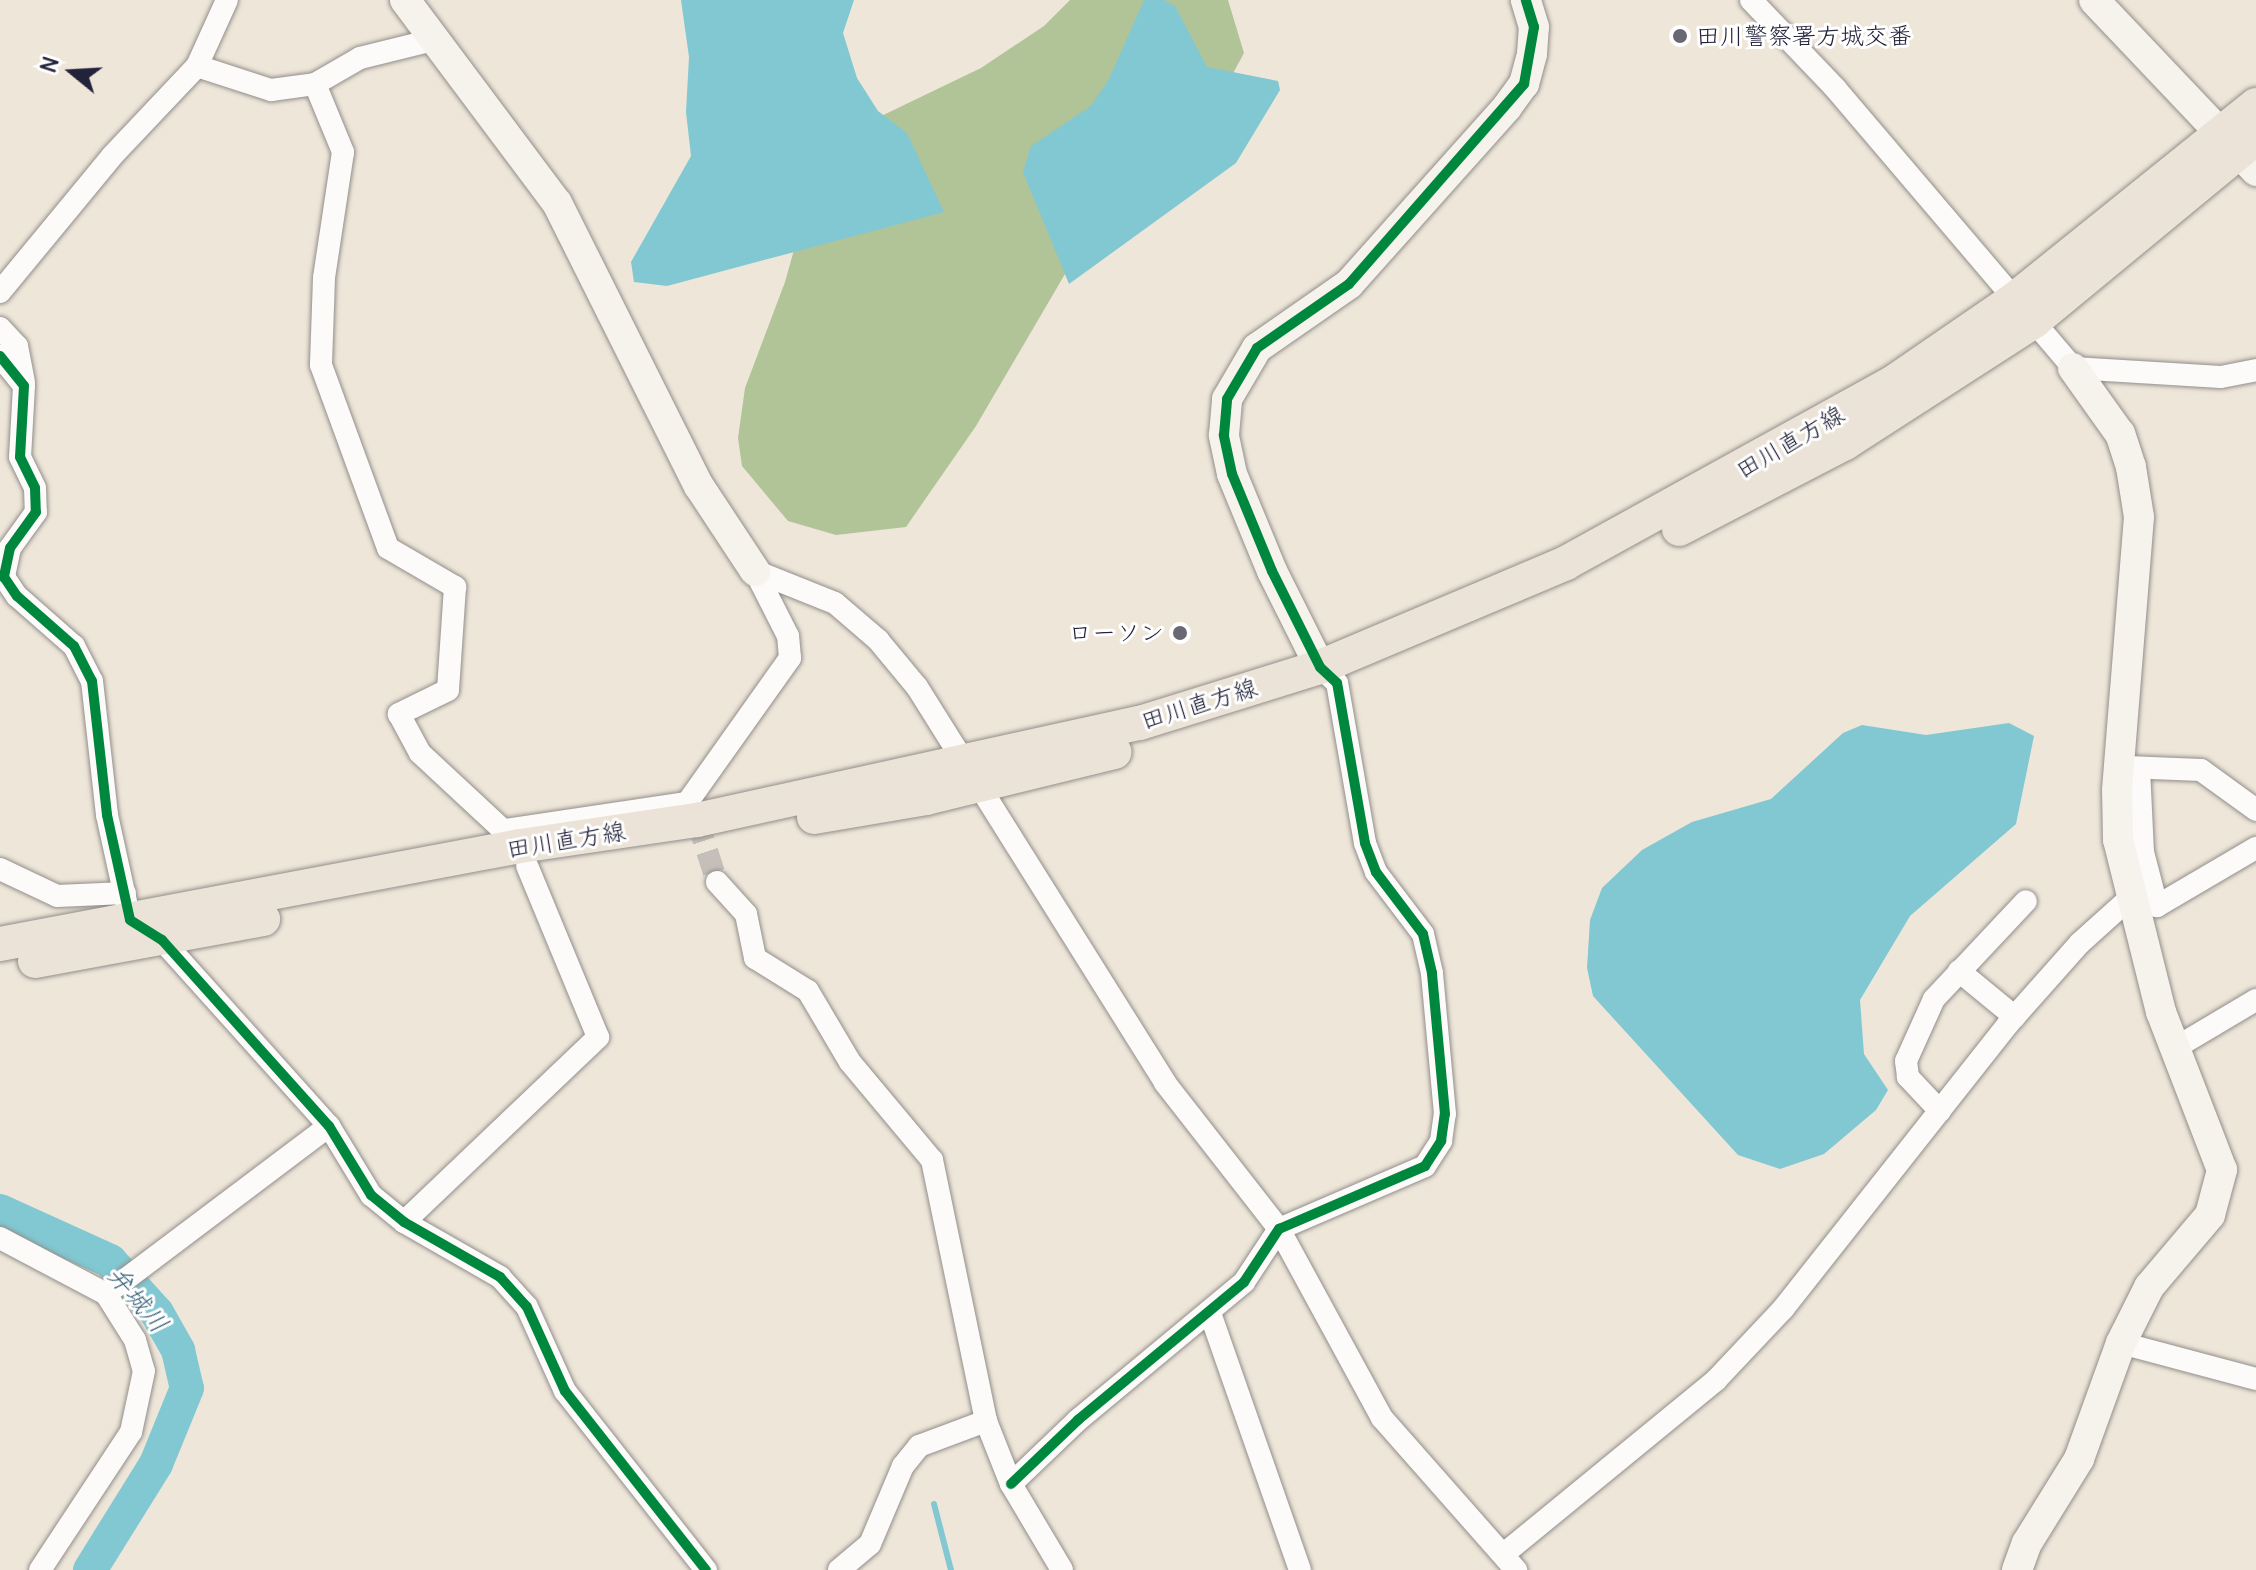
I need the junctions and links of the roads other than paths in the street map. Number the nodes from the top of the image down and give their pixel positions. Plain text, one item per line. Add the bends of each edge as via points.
1 (405, 0) edge
2 (1526, 0) edge
3 (1751, 0) edge
4 (2094, 0) edge
5 (218, 3) edge
6 (433, 40) junction
7 (197, 66) junction
8 (315, 84) junction
9 (2256, 105) edge
10 (2243, 149) edge
11 (0, 292) edge
12 (2025, 310) junction
13 (0, 328) edge
14 (0, 356) edge
15 (2073, 368) junction
16 (2256, 370) edge
17 (24, 386) junction
18 (0, 444) edge
19 (20, 457) junction
20 (755, 571) junction
21 (1329, 675) junction
22 (2129, 767) junction
23 (973, 774) junction
24 (2256, 810) edge
25 (692, 812) junction
26 (518, 848) junction
27 (2256, 848) edge
28 (0, 869) edge
29 (717, 882) tunnel mouth
30 (2130, 898) junction
31 (2026, 901) dead end
32 (127, 906) junction
33 (162, 940) junction
34 (0, 944) edge
35 (0, 967) edge
36 (1959, 971) junction
37 (2256, 1000) edge
38 (2015, 1017) junction
39 (2175, 1048) junction
40 (1940, 1111) junction
41 (329, 1126) junction
42 (404, 1222) junction
43 (1279, 1229) junction
44 (0, 1238) edge
45 (110, 1291) junction
46 (1210, 1313) junction
47 (2121, 1343) junction
48 (2256, 1379) edge
49 (986, 1421) junction
50 (1011, 1484) junction
51 (1511, 1562) edge
52 (40, 1570) edge
53 (706, 1570) edge
54 (839, 1570) edge
55 (1062, 1570) edge
56 (1300, 1570) edge
57 (2017, 1570) edge

1 - 6 street
2 - 21 street via 1534,27 1532,54 1524,84 1507,107 1349,284 1257,348 1227,399 1224,435 1232,474 1272,571
3 - 12 street via 1835,88
4 - 10 street
5 - 7 street
6 - 8 street via 360,58
6 - 20 street via 557,203 699,486
7 - 8 street via 271,90
7 - 11 street via 112,156
8 - 26 street via 343,152 324,278 321,365 388,548 455,587 448,690 399,714 420,753
9 - 10 main road, 田川直方線
10 - 12 main road, 田川直方線
12 - 15 street
12 - 21 main road, 田川直方線 via 1579,556
13 - 17 street via 17,346
14 - 17 street
15 - 16 street via 2221,377
15 - 22 street via 2120,434 2139,517
17 - 19 street
18 - 19 street
19 - 32 street via 35,488 36,512 10,548 4,577 17,596 74,646 92,681 107,815
20 - 23 street via 835,603 878,640
20 - 25 street via 788,636 790,658
21 - 23 main road, 田川直方線 via 1140,723
21 - 43 street via 1365,843 1376,872 1423,934 1432,973 1445,1114 1441,1141 1425,1166
22 - 24 street via 2201,770
22 - 27 street via 2157,906
22 - 30 street via 2118,840
23 - 25 main road, 田川直方線
23 - 26 main road, 田川直方線
23 - 43 street via 1165,1083
25 - 26 main road, 田川直方線
26 - 32 main road, 田川直方線
26 - 33 main road, 田川直方線
26 - 42 street via 598,1037
28 - 32 street via 57,896
29 - 49 street via 746,914 755,958 808,991 850,1062 932,1160
30 - 38 street via 2080,943
30 - 39 street
31 - 36 street
32 - 33 street
32 - 34 main road, 田川直方線
33 - 35 main road, 田川直方線
33 - 41 street
36 - 38 street
36 - 40 street via 1934,999 1906,1061 1908,1077
37 - 39 street
38 - 40 street
39 - 47 street via 2216,1147 2220,1193 2197,1237 2149,1287
40 - 51 street via 1783,1309 1716,1380
41 - 42 street via 371,1195
41 - 45 street
42 - 53 street via 500,1277 527,1307 565,1391
43 - 46 street via 1244,1282
43 - 51 street via 1382,1418
44 - 45 street
45 - 52 street via 144,1371 139,1406 131,1432
46 - 50 street via 1078,1420
46 - 56 street
47 - 48 street
47 - 57 street via 2079,1459 2027,1543
49 - 50 street
49 - 54 street via 919,1446 903,1466 870,1544
50 - 55 street

